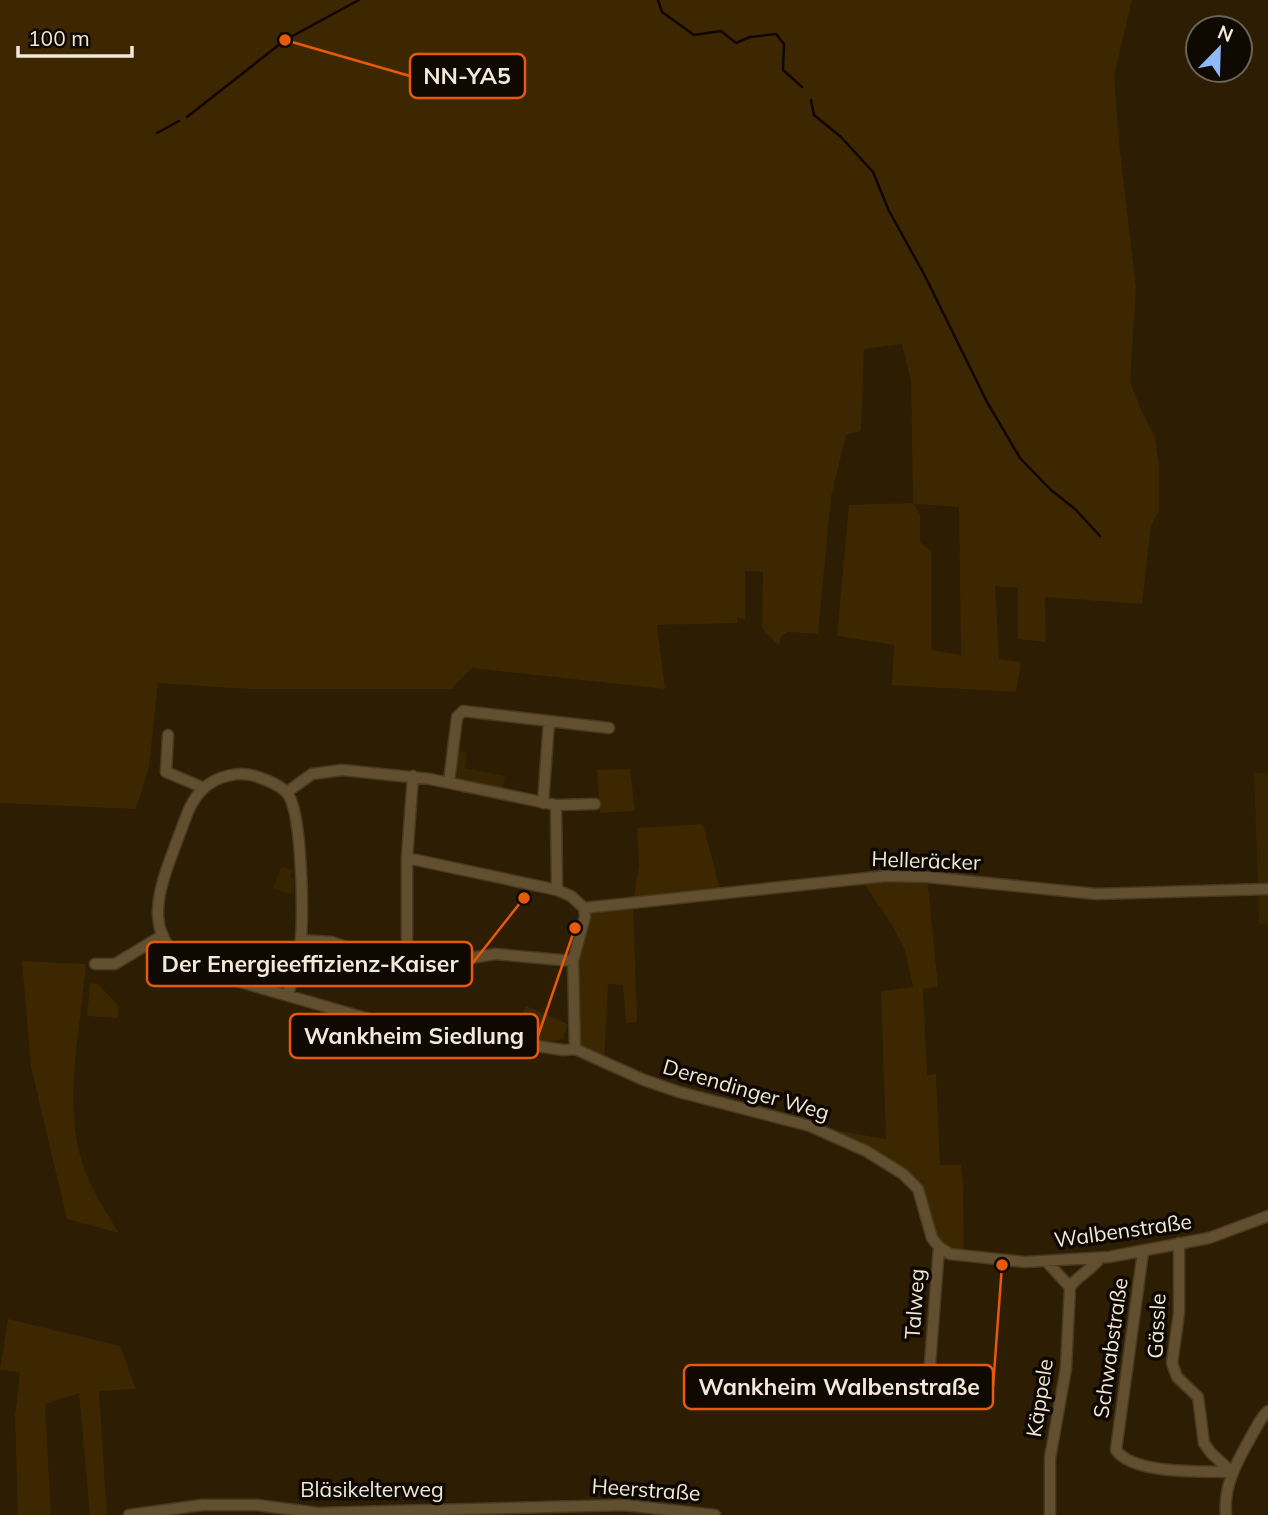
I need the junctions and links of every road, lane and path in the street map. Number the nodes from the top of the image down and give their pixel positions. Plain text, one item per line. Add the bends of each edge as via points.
1 (549, 721) junction
2 (609, 728) dead end
3 (168, 735) dead end
4 (413, 776) junction
5 (449, 782) junction
6 (204, 788) junction
7 (287, 792) junction
8 (543, 803) junction
9 (595, 804) dead end
10 (556, 805) junction
11 (407, 858) junction
12 (1268, 889) edge
13 (556, 890) junction
14 (584, 908) junction
15 (163, 935) junction
16 (301, 940) junction
17 (573, 961) junction
18 (95, 964) dead end
19 (407, 965) junction
20 (288, 996) junction
21 (575, 1049) junction
22 (1268, 1216) edge
23 (1179, 1243) junction
24 (939, 1247) junction
25 (1143, 1252) junction
26 (1100, 1258) junction
27 (1046, 1261) junction
28 (1070, 1287) junction
29 (930, 1364) dead end
30 (1268, 1411) edge
31 (1232, 1472) junction
32 (575, 1505) joint
33 (129, 1515) edge
34 (715, 1515) edge
35 (1050, 1515) edge
36 (1226, 1515) edge

1 - 2 street
1 - 5 street via 459,713
1 - 8 street
3 - 6 street via 166,772
4 - 5 street
4 - 7 street via 328,771 304,778
4 - 11 street
5 - 8 street
6 - 7 street via 246,774
6 - 15 street via 192,803 160,888 156,911
7 - 16 street via 296,812
8 - 10 street
9 - 10 street
10 - 13 street
11 - 13 street
11 - 19 street
12 - 14 street, Helleräcker via 1096,894 886,876
13 - 14 street
14 - 17 street
15 - 18 street via 114,964
15 - 20 street via 192,967
16 - 19 street via 332,942
16 - 20 street
17 - 19 street via 495,954
17 - 21 street
20 - 21 street via 376,1021
21 - 24 street, Derendinger Weg via 643,1080 810,1126 866,1151 918,1189 932,1238
22 - 23 street, Walbenstraße via 1209,1238
23 - 25 street, Walbenstraße
23 - 31 street, Gässle via 1179,1313 1172,1363 1177,1377 1198,1397 1205,1443
24 - 27 street, Walbenstraße via 950,1254
24 - 29 street, Talweg
25 - 26 street, Walbenstraße
25 - 31 street, Schwabstraße via 1116,1450 1121,1457 1154,1469
26 - 27 street, Walbenstraße
26 - 28 street
27 - 28 street
28 - 35 street, Käppele via 1066,1368 1050,1458
30 - 31 street
31 - 36 street
32 - 33 street, Bläsikelterweg via 318,1513 257,1504 202,1505
32 - 34 street, Heerstraße

